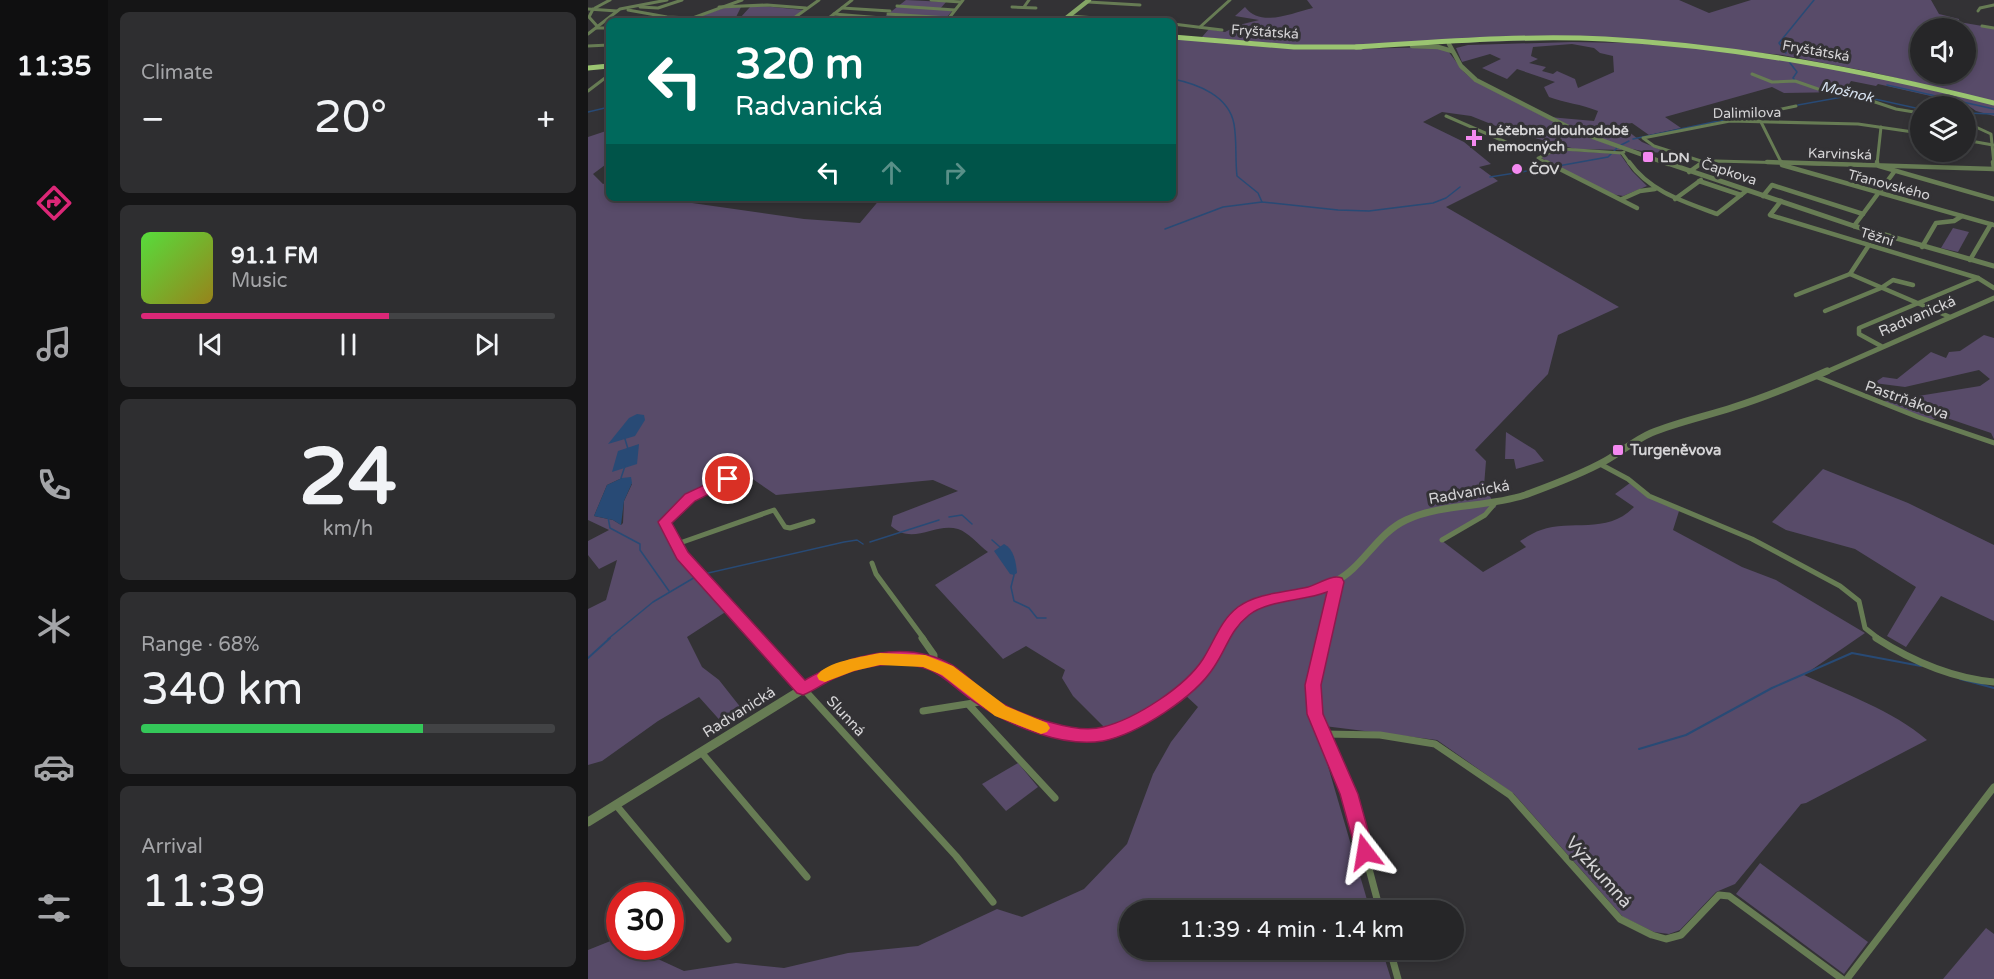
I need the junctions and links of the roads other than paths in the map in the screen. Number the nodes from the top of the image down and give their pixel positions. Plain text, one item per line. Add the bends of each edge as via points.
1 (610, 0) edge
2 (667, 0) edge
3 (682, 0) edge
4 (742, 0) edge
5 (819, 0) edge
6 (852, 0) edge
7 (904, 0) edge
8 (931, 0) edge
9 (1029, 0) edge
10 (1230, 0) edge
11 (962, 1) edge
12 (1088, 1) edge
13 (1994, 5) edge
14 (897, 6) junction
15 (1140, 6) dead end
16 (631, 7) junction
17 (1012, 7) dead end
18 (1024, 7) junction
19 (719, 8) junction
20 (806, 8) junction
21 (842, 8) junction
22 (1036, 8) dead end
23 (588, 9) edge
24 (593, 9) junction
25 (618, 10) junction
26 (955, 10) junction
27 (1978, 11) dead end
28 (889, 12) junction
29 (834, 14) junction
30 (608, 18) edge
31 (692, 18) joint
32 (794, 18) edge
33 (829, 18) edge
34 (865, 18) edge
35 (882, 18) edge
36 (949, 18) joint
37 (1066, 18) edge
38 (606, 20) edge
39 (1176, 24) edge
40 (1982, 26) dead end
41 (597, 27) junction
42 (1200, 27) junction
43 (606, 28) edge
44 (1994, 28) edge
45 (1222, 30) dead end
46 (588, 34) edge
47 (1176, 37) edge
48 (1462, 41) junction
49 (1438, 42) junction
50 (1631, 42) junction
51 (1449, 44) junction
52 (588, 45) edge
53 (606, 45) edge
54 (1412, 46) junction
55 (1356, 47) junction
56 (1452, 51) junction
57 (606, 66) edge
58 (589, 68) edge
59 (1752, 74) dead end
60 (606, 77) edge
61 (588, 91) edge
62 (1994, 103) edge
63 (1796, 106) dead end
64 (1910, 111) edge
65 (1446, 116) dead end
66 (1761, 122) junction
67 (1976, 126) edge
68 (1881, 127) junction
69 (1910, 131) edge
70 (1976, 142) edge
71 (1993, 145) edge
72 (1628, 149) junction
73 (1557, 150) junction
74 (1622, 153) junction
75 (1704, 162) junction
76 (1781, 163) junction
77 (1877, 165) junction
78 (1994, 169) edge
79 (1689, 172) junction
80 (1894, 172) junction
81 (1702, 179) junction
82 (1654, 189) junction
83 (1744, 193) junction
84 (1878, 193) junction
85 (1763, 196) junction
86 (1622, 199) junction
87 (1676, 199) junction
88 (1994, 199) edge
89 (1780, 201) junction
90 (1637, 208) dead end
91 (1863, 214) junction
92 (1962, 216) junction
93 (1993, 224) edge
94 (1854, 226) junction
95 (1869, 245) junction
96 (1922, 247) junction
97 (1970, 260) junction
98 (1994, 266) edge
99 (1850, 274) junction
100 (1977, 278) junction
101 (1913, 285) dead end
102 (1881, 288) junction
103 (1994, 288) edge
104 (1796, 295) dead end
105 (1994, 298) edge
106 (1917, 304) junction
107 (1825, 311) dead end
108 (1950, 317) junction
109 (1881, 346) junction
110 (1813, 375) junction
111 (1994, 443) edge
112 (1600, 464) junction
113 (728, 479) dead end
114 (1496, 502) junction
115 (813, 521) dead end
116 (1442, 540) dead end
117 (677, 544) junction
118 (872, 563) dead end
119 (1337, 582) junction
120 (934, 663) junction
121 (1994, 682) edge
122 (803, 689) junction
123 (986, 701) junction
124 (969, 705) junction
125 (923, 711) dead end
126 (1324, 734) junction
127 (701, 752) junction
128 (1994, 787) edge
129 (1055, 798) dead end
130 (616, 805) junction
131 (588, 822) edge
132 (807, 877) dead end
133 (1377, 900) edge
134 (993, 902) dead end
135 (728, 939) dead end
136 (1393, 960) edge
137 (1398, 979) edge
138 (1842, 979) edge
139 (1847, 979) edge

1 - 24 street
2 - 16 street
3 - 16 street via 658,8
4 - 19 street
5 - 20 street
6 - 21 street
7 - 14 street
8 - 11 street
9 - 18 street
10 - 42 street
11 - 26 street
12 - 15 street
12 - 37 main road
13 - 27 street
14 - 26 street
14 - 28 street
16 - 25 street
17 - 18 street
18 - 22 street
19 - 20 street
19 - 31 street
20 - 32 street
21 - 28 street
21 - 29 street
23 - 24 street
24 - 25 street
24 - 41 street via 589,17
25 - 30 street
25 - 31 street
26 - 36 street
28 - 35 street
28 - 36 street
29 - 33 street
29 - 34 street
38 - 41 street
39 - 42 street
40 - 44 street
41 - 43 street
41 - 46 street
42 - 45 street
47 - 55 main road, Fryštátská
48 - 49 main road, Fryštátská
48 - 50 main road, Fryštátská via 1570,38
48 - 51 street
49 - 51 street
49 - 55 main road, Fryštátská
50 - 51 main road, Fryštátská
50 - 62 main road, Fryštátská via 1802,60
51 - 54 main road, Fryštátská
51 - 56 street, Čapkova
52 - 53 street
54 - 55 main road, Fryštátská
54 - 56 street
56 - 72 street, Čapkova via 1465,71 1482,83 1568,127
57 - 58 main road
59 - 64 street via 1772,82 1795,81
60 - 61 street
63 - 66 street via 1752,115
65 - 73 street via 1515,146
66 - 68 street, Dalimilova
66 - 75 street, Dalimilova via 1716,122 1643,138 1654,146
66 - 76 street
67 - 71 street via 1989,131
68 - 69 street, Dalimilova
68 - 77 street
70 - 71 street
71 - 78 street
72 - 74 street
72 - 79 street, Čapkova
73 - 74 street
73 - 86 street via 1538,158
74 - 82 street
75 - 76 street, Karvinská
75 - 79 street
76 - 77 street, Karvinská
76 - 84 street, Třanovského via 1786,168
77 - 78 street, Karvinská
77 - 80 street
79 - 81 street, Čapkova
80 - 84 street
80 - 88 street
81 - 83 street, Čapkova
81 - 87 street
82 - 86 street
82 - 87 street
83 - 85 street, Čapkova
83 - 87 street via 1717,214
84 - 91 street
84 - 92 street, Třanovského
85 - 89 street, Čapkova
85 - 91 street via 1772,185
86 - 90 street
89 - 94 street, Čapkova
89 - 95 street, Těžní via 1770,215
91 - 94 street
92 - 93 street, Třanovského
92 - 96 street via 1936,223
93 - 97 street
94 - 96 street, Čapkova
95 - 99 street
95 - 100 street, Těžní
96 - 97 street, Čapkova
97 - 98 street, Čapkova
99 - 102 street
99 - 104 street
100 - 103 street, Těžní
100 - 106 street
101 - 102 street via 1893,280
102 - 106 street
102 - 107 street
105 - 108 street, Radvanická
106 - 108 street
106 - 109 street via 1859,328 1859,334
108 - 109 street, Radvanická
109 - 110 street, Radvanická
110 - 111 street, Pastrňákova
110 - 112 street, Radvanická via 1745,404 1652,433
112 - 114 street, Radvanická
112 - 121 street via 1649,496 1752,539 1840,585 1859,601 1865,628 1882,641 1940,670 1969,680
113 - 117 street, Slunná via 690,498 666,518
114 - 116 street via 1485,515
114 - 119 street, Radvanická via 1435,510 1408,519 1388,532 1354,570
115 - 117 street via 785,527 774,510
117 - 122 street, Slunná via 682,555
118 - 120 street via 930,648
119 - 123 street, Radvanická via 1245,610 1224,631 1209,663 1196,679 1160,707 1115,731 1086,736 1055,731 1015,718
119 - 126 street via 1313,685 1315,714
120 - 122 street, Radvanická via 903,658 862,662
120 - 123 street, Radvanická
122 - 127 street, Radvanická
122 - 134 street, Slunná via 956,856
123 - 124 street
124 - 125 street
124 - 129 street
126 - 133 street via 1349,794
126 - 138 street, Výzkumná via 1380,735 1435,744 1510,795 1620,919 1652,935 1666,939 1678,936 1719,895 1729,896
127 - 130 street, Radvanická
127 - 132 street
128 - 139 street
130 - 131 street, Radvanická
130 - 135 street
136 - 137 street

